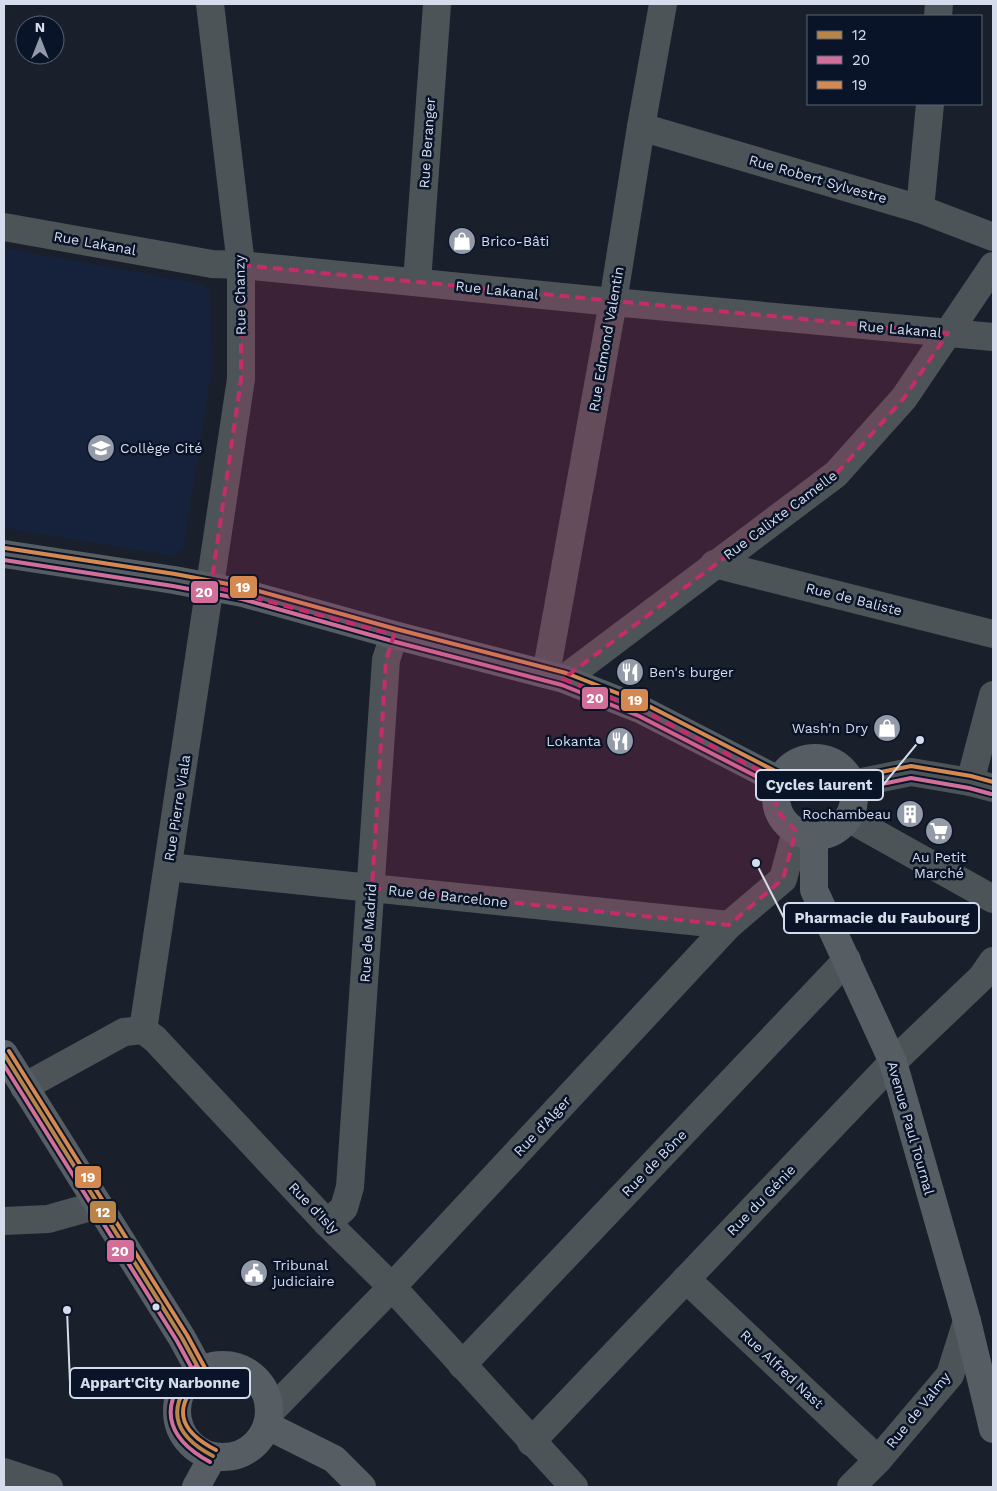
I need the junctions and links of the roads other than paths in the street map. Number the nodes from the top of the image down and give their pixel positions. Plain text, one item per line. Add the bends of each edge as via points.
1 (210, 4) edge
2 (437, 4) edge
3 (662, 4) edge
4 (930, 105) edge
5 (641, 127) junction
6 (920, 209) junction
7 (4, 227) edge
8 (993, 237) edge
9 (241, 264) junction
10 (993, 266) edge
11 (417, 282) junction
12 (613, 302) junction
13 (948, 333) junction
14 (993, 337) edge
15 (4, 554) edge
16 (714, 564) junction
17 (211, 586) junction
18 (993, 634) edge
19 (394, 635) junction
20 (555, 676) junction
21 (993, 694) edge
22 (780, 781) junction
23 (852, 784) junction
24 (982, 785) edge
25 (848, 818) junction
26 (805, 834) junction
27 (168, 867) junction
28 (372, 888) junction
29 (993, 899) edge
30 (729, 925) junction
31 (847, 960) junction
32 (990, 975) edge
33 (143, 1030) junction
34 (4, 1054) edge
35 (893, 1062) junction
36 (24, 1087) junction
37 (98, 1205) junction
38 (4, 1221) edge
39 (327, 1223) junction
40 (686, 1278) junction
41 (392, 1287) junction
42 (967, 1321) junction
43 (462, 1365) junction
44 (200, 1371) junction
45 (269, 1419) junction
46 (993, 1429) edge
47 (531, 1442) junction
48 (213, 1456) junction
49 (878, 1460) junction
50 (4, 1472) edge
51 (49, 1487) edge
52 (196, 1487) edge
53 (362, 1487) edge
54 (572, 1487) edge
55 (851, 1487) edge

1 - 9 street, Rue Chanzy
2 - 11 street, Rue Beranger
3 - 5 street, Rue Edmond Valentin
4 - 6 street
5 - 6 street, Rue Robert Sylvestre
5 - 12 street, Rue Edmond Valentin
6 - 8 street, Rue Robert Sylvestre
7 - 9 street, Rue Lakanal via 212,264
9 - 11 street, Rue Lakanal
9 - 17 street, Rue Chanzy via 241,379
10 - 13 street, Rue Calixte Camelle
11 - 12 street, Rue Lakanal
12 - 13 street, Rue Lakanal
12 - 20 street, Rue Edmond Valentin
13 - 14 street, Rue Lakanal
13 - 16 street, Rue Calixte Camelle via 904,398 836,474
15 - 17 main road
16 - 18 street, Rue de Baliste
16 - 20 street, Rue Calixte Camelle
17 - 19 main road
17 - 27 street, Rue Pierre Viala
19 - 20 main road
19 - 28 street, Rue de Madrid via 386,660
20 - 22 main road via 642,710
21 - 24 street
22 - 23 main road via 787,770 811,758 836,764
22 - 26 main road via 776,792 780,814 787,824
23 - 24 street via 911,772
23 - 25 main road via 854,801
25 - 26 main road via 827,834
25 - 29 street
26 - 30 street, Rue d'Alger via 783,879
26 - 31 main road, Avenue Paul Tournal via 814,890
27 - 28 street, Rue de Barcelone
27 - 33 street, Rue Pierre Viala
28 - 30 street, Rue de Barcelone
28 - 39 street, Rue de Madrid via 350,1187 344,1208
30 - 41 street, Rue d'Alger
31 - 35 main road, Avenue Paul Tournal
31 - 43 street, Rue de Bône
32 - 35 street, Rue du Génie
33 - 36 street via 124,1032
33 - 39 street, Rue d'Isly
34 - 36 main road
35 - 40 street, Rue du Génie
35 - 42 main road, Avenue Paul Tournal
36 - 37 main road
37 - 38 street via 48,1219
37 - 44 main road
39 - 41 street, Rue d'Isly
40 - 47 street, Rue du Génie
40 - 49 street, Rue Alfred Nast
41 - 43 street, Rue d'Isly
41 - 45 street, Rue d'Alger
42 - 46 main road, Avenue Paul Tournal
42 - 49 street, Rue de Valmy via 950,1375
43 - 47 street, Rue d'Isly
44 - 45 main road via 227,1365 253,1375 268,1398
44 - 48 main road via 181,1391 177,1418 189,1442
45 - 48 main road via 263,1436 246,1452 224,1458
45 - 53 main road via 334,1459
47 - 54 street, Rue d'Isly
48 - 52 main road
49 - 55 street, Rue de Valmy
50 - 51 street

